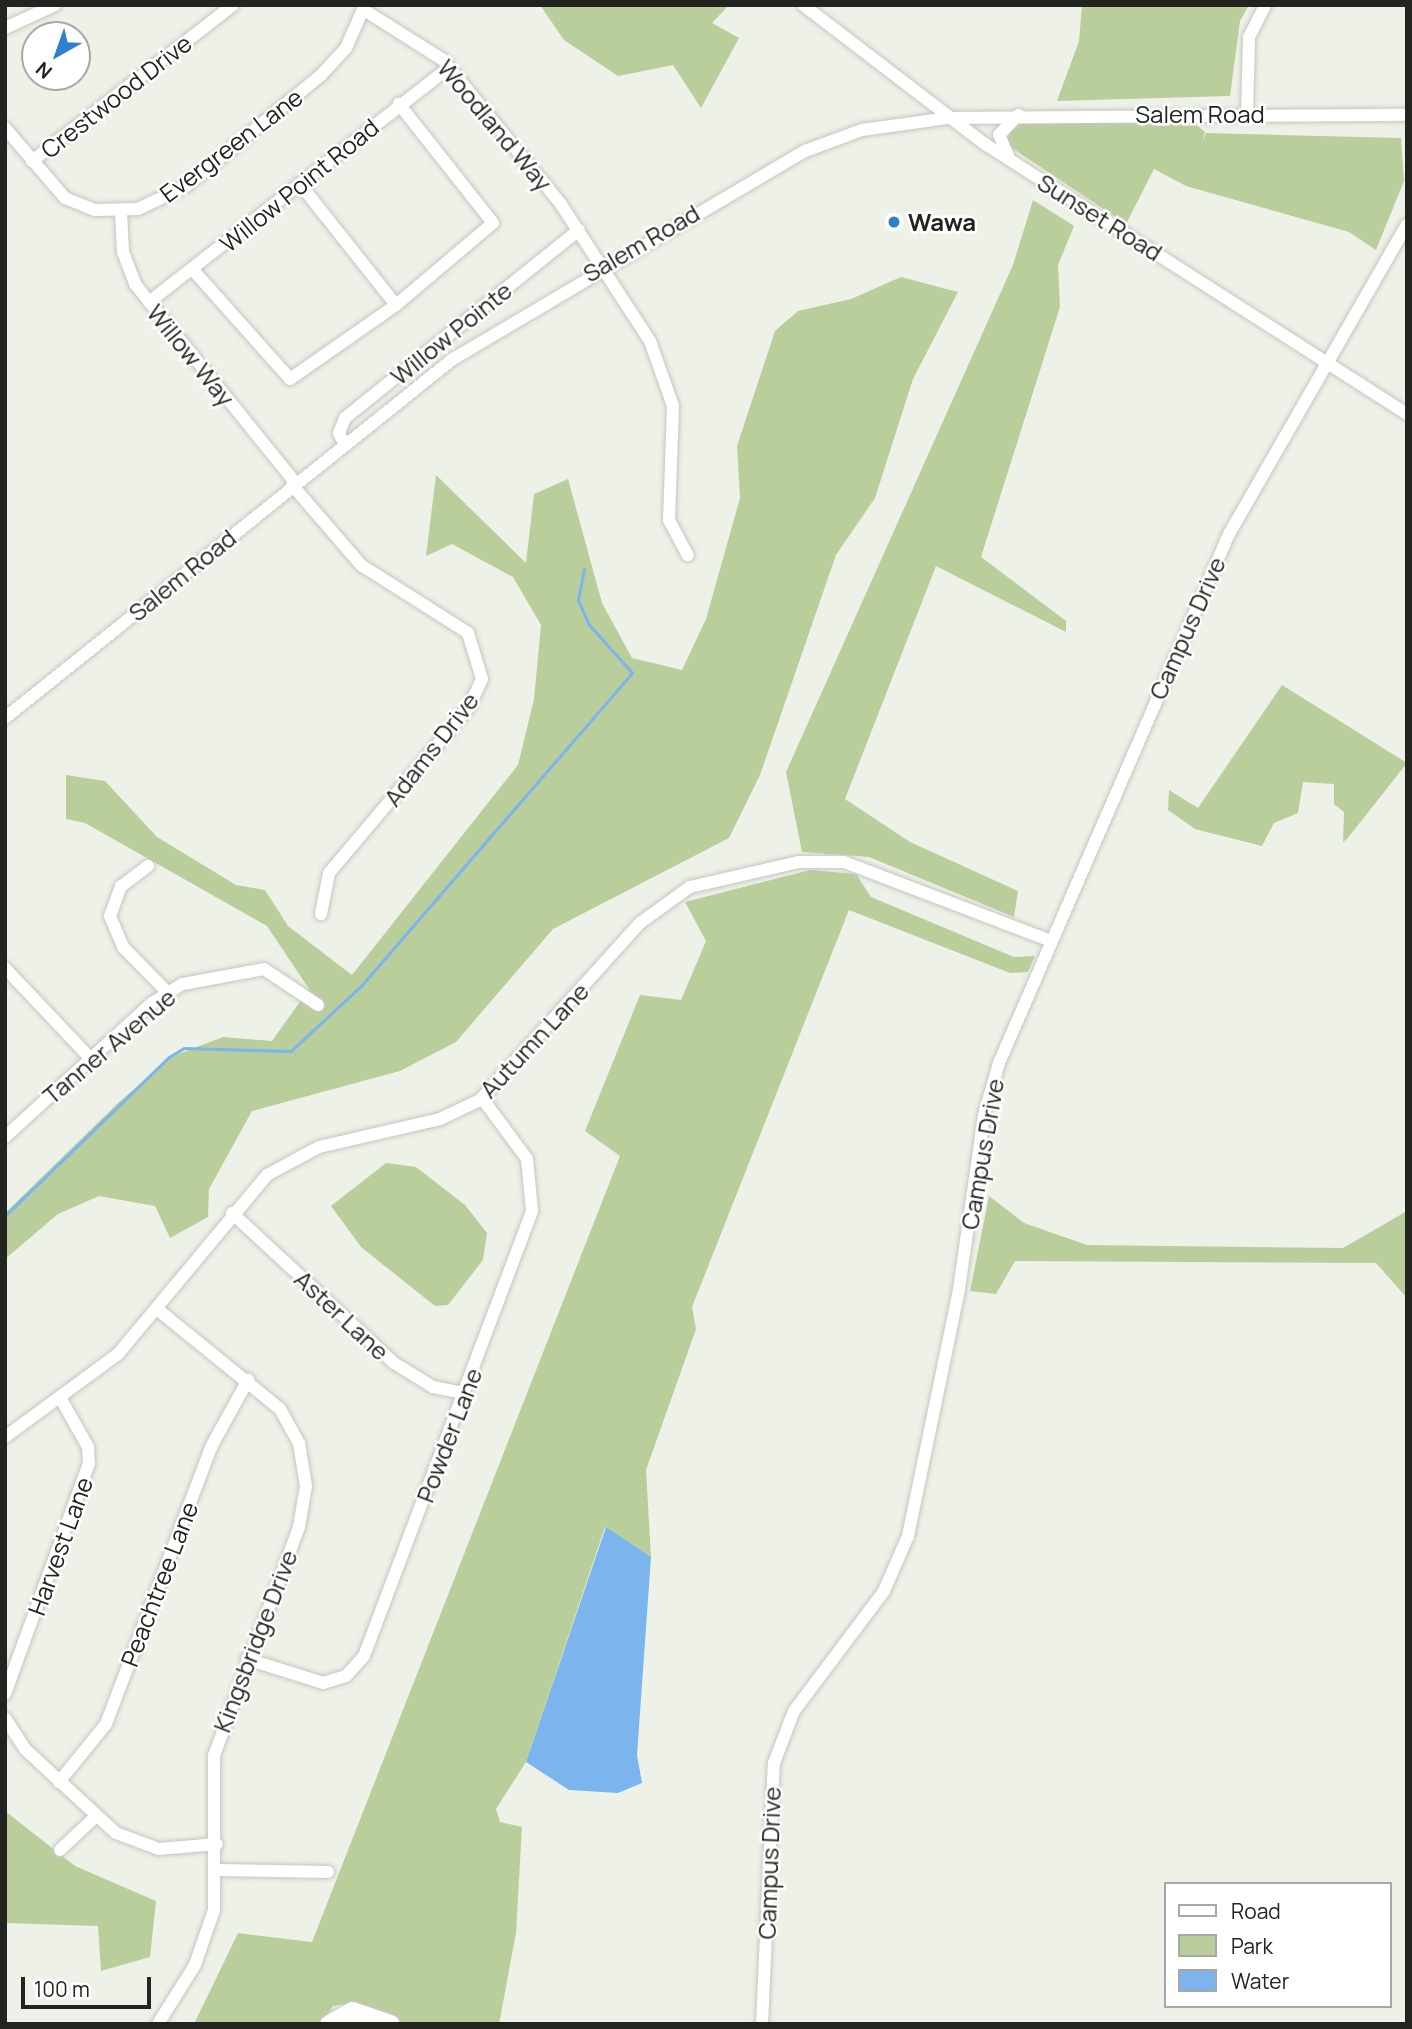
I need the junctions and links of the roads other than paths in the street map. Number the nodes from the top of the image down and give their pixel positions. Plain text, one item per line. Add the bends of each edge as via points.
1 (54, 5) edge
2 (233, 5) edge
3 (803, 5) edge
4 (1265, 5) edge
5 (364, 8) edge
6 (5, 28) edge
7 (449, 68) junction
8 (399, 104) junction
9 (1018, 115) junction
10 (1247, 115) junction
11 (1407, 115) edge
12 (949, 118) junction
13 (5, 128) edge
14 (32, 161) junction
15 (1011, 161) junction
16 (300, 184) junction
17 (121, 212) junction
18 (1407, 225) edge
19 (579, 230) junction
20 (600, 267) junction
21 (192, 270) junction
22 (149, 302) junction
23 (396, 305) junction
24 (1326, 362) junction
25 (1407, 414) edge
26 (344, 443) junction
27 (294, 483) junction
28 (688, 555) dead end
29 (5, 718) edge
30 (148, 866) dead end
31 (321, 914) dead end
32 (1051, 942) junction
33 (5, 968) edge
34 (167, 992) junction
35 (318, 1005) dead end
36 (90, 1059) junction
37 (482, 1098) junction
38 (5, 1137) edge
39 (232, 1213) junction
40 (157, 1310) junction
41 (248, 1380) junction
42 (464, 1394) junction
43 (61, 1399) junction
44 (5, 1437) edge
45 (247, 1659) junction
46 (5, 1695) edge
47 (5, 1718) edge
48 (59, 1782) junction
49 (95, 1816) junction
50 (217, 1844) junction
51 (60, 1850) dead end
52 (218, 1870) junction
53 (328, 1872) dead end
54 (767, 2007) junction
55 (158, 2024) edge
56 (330, 2024) edge
57 (390, 2024) edge
58 (762, 2024) edge
59 (772, 2024) edge

1 - 6 street
2 - 14 street, Crestwood Drive
3 - 12 street, Sunset Road
4 - 10 street via 1248,40
5 - 7 street, Woodland Way via 421,42
5 - 17 street, Evergreen Lane via 341,54 306,88 177,192
7 - 8 street, Willow Point Road
7 - 19 street, Woodland Way
8 - 16 street, Willow Point Road
8 - 23 street via 493,223
9 - 10 street, Salem Road
9 - 12 street, Salem Road
9 - 15 street via 999,135
10 - 11 street, Salem Road
12 - 15 street, Sunset Road
12 - 20 street, Salem Road via 862,130 817,146
13 - 14 street
14 - 17 street via 65,198
15 - 24 street, Sunset Road
16 - 21 street, Willow Point Road
16 - 23 street
17 - 22 street, Willow Way via 125,258
18 - 24 street, Campus Drive
19 - 20 street, Woodland Way
19 - 26 street, Willow Pointe via 345,418 339,433
20 - 26 street, Salem Road via 481,340
20 - 28 street, Woodland Way via 667,376 674,416 668,520
21 - 22 street, Willow Point Road
21 - 23 street via 290,379
22 - 27 street, Willow Way
24 - 25 street, Sunset Road
24 - 32 street, Campus Drive via 1220,552
26 - 27 street, Salem Road
27 - 29 street, Salem Road
27 - 31 street, Adams Drive via 361,565 468,634 482,679 469,707 329,873
30 - 34 street via 121,886 110,916 123,947
32 - 37 street, Autumn Lane via 844,862 798,862 713,879 649,914
32 - 54 street, Campus Drive via 987,1099 959,1289 902,1554 864,1620 804,1693 774,1763 767,1819
33 - 36 street
34 - 35 street, Tanner Avenue via 208,977 264,969
34 - 36 street, Tanner Avenue
36 - 38 street, Tanner Avenue
37 - 39 street, Autumn Lane via 440,1119 297,1156 267,1175
37 - 42 street, Powder Lane via 527,1159 533,1200 523,1245
39 - 40 street, Autumn Lane
39 - 42 street, Aster Lane via 394,1363 433,1387
40 - 41 street, Kingsbridge Drive
40 - 43 street, Autumn Lane via 108,1364
41 - 45 street, Kingsbridge Drive via 290,1421 306,1486 299,1527
41 - 48 street, Peachtree Lane via 211,1447 110,1715
42 - 45 street, Powder Lane via 359,1664 323,1683
43 - 44 street, Autumn Lane
43 - 46 street, Harvest Lane via 85,1440 89,1463
45 - 50 street, Kingsbridge Drive via 214,1755
47 - 48 street via 19,1742
48 - 49 street
49 - 50 street via 146,1847
49 - 51 street
50 - 52 street, Kingsbridge Drive
52 - 53 street
52 - 55 street, Kingsbridge Drive via 214,1910 195,1965
54 - 58 street, Campus Drive
54 - 59 street, Campus Drive
56 - 57 highway via 352,2011

